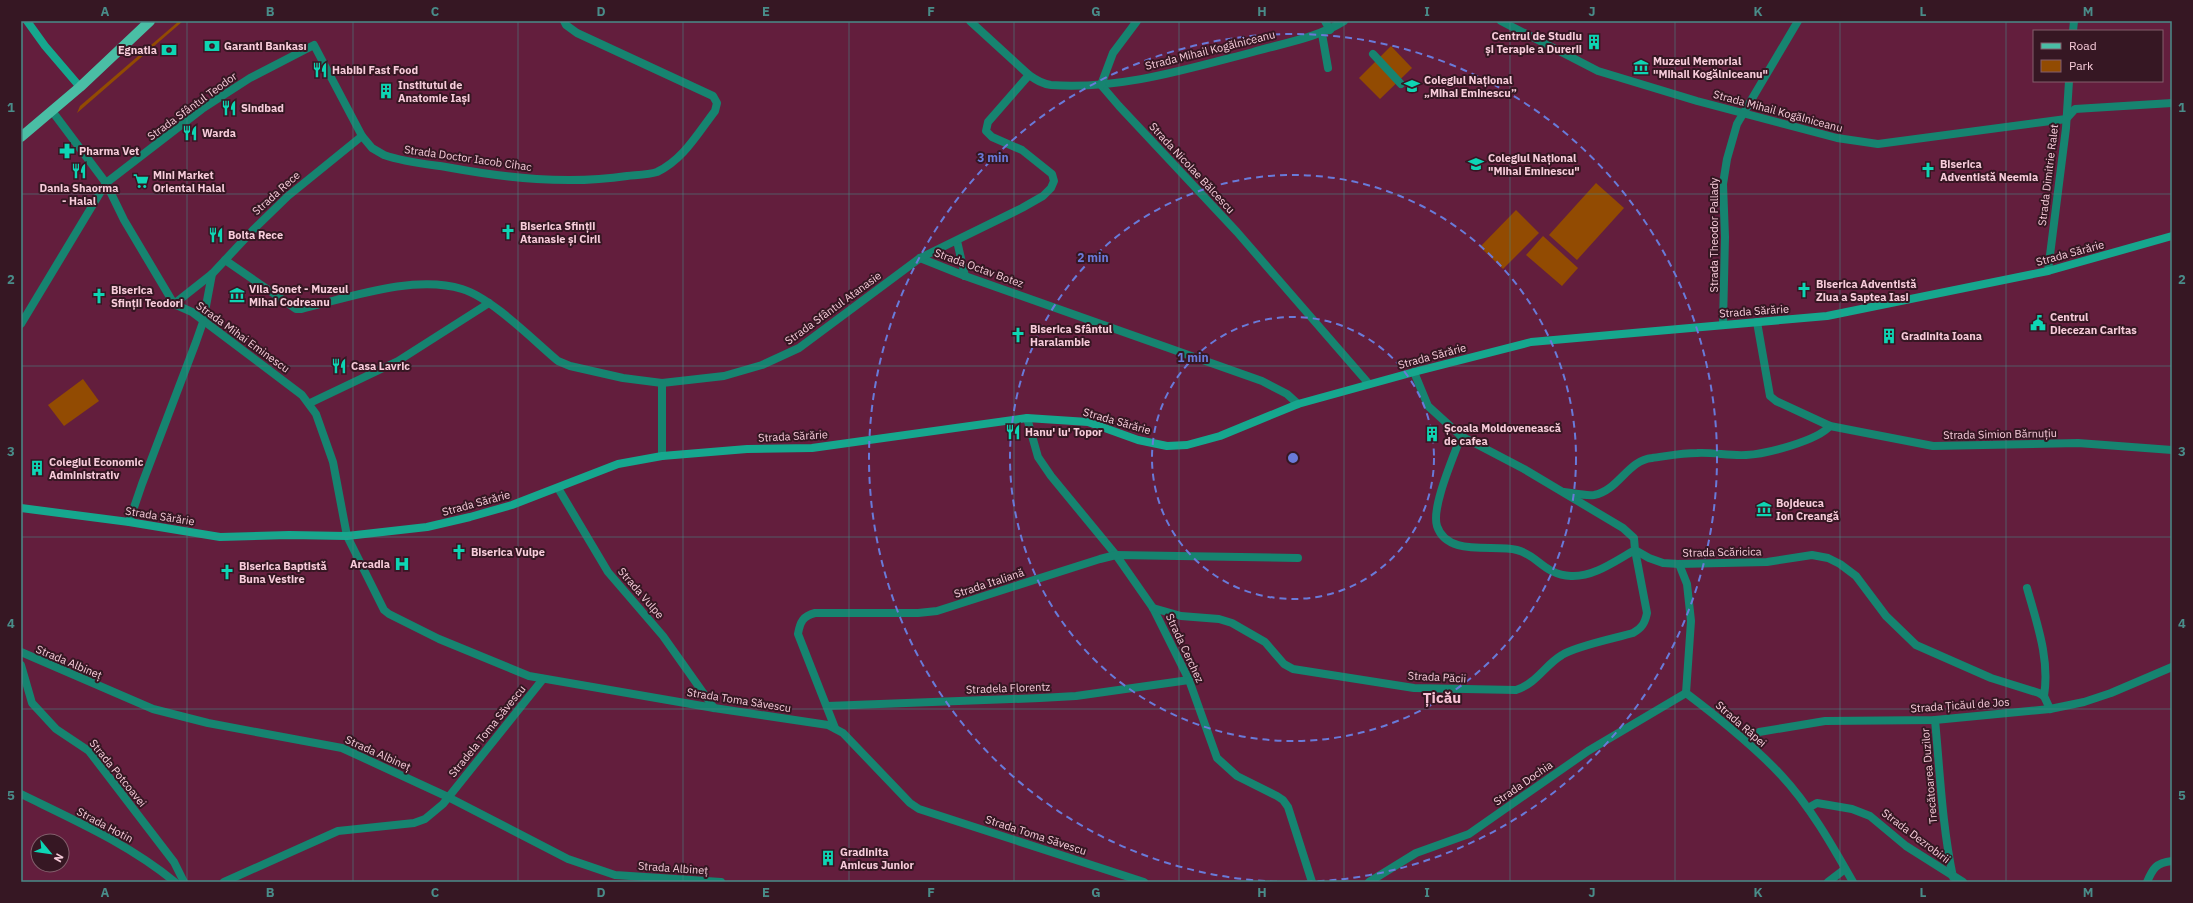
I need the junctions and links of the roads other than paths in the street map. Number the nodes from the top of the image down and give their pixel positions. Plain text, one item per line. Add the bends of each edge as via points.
1 (27, 21) edge
2 (150, 21) edge
3 (564, 21) edge
4 (970, 21) edge
5 (1137, 21) edge
6 (1325, 21) edge
7 (1344, 21) edge
8 (1500, 21) edge
9 (1798, 21) edge
10 (1326, 32) junction
11 (314, 45) joint
12 (1373, 54) dead end
13 (1328, 68) dead end
14 (1029, 75) junction
15 (2069, 82) edge
16 (1401, 84) dead end
17 (1101, 85) junction
18 (80, 87) junction
19 (2172, 103) edge
20 (52, 112) junction
21 (1744, 113) junction
22 (2066, 119) junction
23 (362, 136) junction
24 (21, 137) edge
25 (106, 183) junction
26 (2172, 236) edge
27 (957, 241) junction
28 (920, 258) junction
29 (225, 260) junction
30 (2048, 271) junction
31 (212, 274) junction
32 (965, 276) junction
33 (489, 303) junction
34 (174, 304) junction
35 (203, 322) junction
36 (1756, 322) junction
37 (21, 324) edge
38 (1722, 324) junction
39 (1414, 372) junction
40 (662, 383) junction
41 (1369, 384) junction
42 (310, 403) junction
43 (1298, 404) junction
44 (1027, 418) junction
45 (1830, 426) junction
46 (1461, 436) junction
47 (2172, 450) edge
48 (662, 456) junction
49 (558, 488) junction
50 (1561, 492) junction
51 (21, 508) edge
52 (129, 522) junction
53 (347, 536) junction
54 (1635, 550) junction
55 (1116, 555) junction
56 (1298, 558) dead end
57 (1679, 564) junction
58 (2027, 588) dead end
59 (1153, 608) junction
60 (22, 653) edge
61 (21, 665) edge
62 (2172, 667) edge
63 (543, 679) junction
64 (1189, 680) junction
65 (1686, 693) junction
66 (2044, 696) junction
67 (827, 706) junction
68 (714, 708) junction
69 (2050, 709) junction
70 (1935, 720) junction
71 (835, 728) junction
72 (1748, 743) junction
73 (21, 794) edge
74 (448, 796) junction
75 (1808, 808) junction
76 (2172, 861) edge
77 (1845, 869) junction
78 (1953, 877) junction
79 (175, 882) edge
80 (184, 882) edge
81 (224, 882) edge
82 (721, 882) edge
83 (1144, 882) edge
84 (1312, 882) edge
85 (1369, 882) edge
86 (1828, 882) edge
87 (1853, 882) edge
88 (1963, 882) edge
89 (2147, 882) edge

1 - 18 street
2 - 18 main road
3 - 23 street, Strada Doctor Iacob Cihac via 577,33 713,96 717,103 715,111 684,152 673,162 654,173 601,179 524,179 394,158 378,153
4 - 14 street
5 - 17 street via 1112,54
6 - 10 street
7 - 10 street, Strada Mihail Kogălniceanu
8 - 21 street, Strada Mihail Kogălniceanu via 1598,71
9 - 21 street, Strada Theodor Pallady
10 - 13 street
10 - 17 street, Strada Mihail Kogălniceanu via 1176,72
11 - 23 street, Strada Doctor Iacob Cihac
11 - 25 street, Strada Sfântul Teodor via 250,78 202,109
12 - 16 street
14 - 17 street via 1038,82 1050,85
14 - 27 street, Strada Octav Botez via 988,122 986,131 992,137 1022,150 1052,174 1054,181 1051,188 1043,196 1022,208
15 - 22 street, Strada Dimitrie Ralet
17 - 41 street, Strada Nicolae Bălcescu via 1237,232
18 - 20 main road
19 - 22 street via 2075,109
20 - 24 main road
20 - 25 street
21 - 22 street, Strada Mihail Kogălniceanu via 1836,138 1878,144
21 - 38 street, Strada Theodor Pallady via 1735,131 1723,184 1725,237
22 - 30 street, Strada Dimitrie Ralet
23 - 29 street, Strada Rece via 288,196
25 - 34 street via 124,220
25 - 37 street, Strada Sfântul Teodor
26 - 30 street, Strada Sărărie
27 - 28 street, Strada Octav Botez
27 - 32 street
28 - 32 street, Strada Octav Botez
28 - 40 street, Strada Sfântul Atanasie via 786,355 724,376
29 - 31 street, Strada Rece
29 - 33 street, Strada Sfântul Atanasie via 292,307 301,309 405,285 433,284 462,289
30 - 36 street, Strada Sărărie via 1827,316
31 - 34 street, Strada Rece
31 - 35 street
32 - 43 street, Strada Octav Botez via 1262,381 1287,394
33 - 40 street, Strada Sfântul Atanasie via 558,361 623,378
33 - 42 street via 398,361
34 - 35 street, Strada Mihai Eminescu via 192,312
35 - 42 street, Strada Mihai Eminescu
35 - 52 street
36 - 38 street, Strada Sărărie
36 - 45 street, Strada Simion Bărnuțiu via 1770,396
38 - 39 street, Strada Sărărie via 1531,342
39 - 41 street, Strada Sărărie
39 - 46 street via 1428,406
40 - 48 street
41 - 43 street, Strada Sărărie
42 - 53 street, Strada Mihai Eminescu via 333,462
43 - 44 street, Strada Sărărie via 1220,436 1187,445 1167,446 1138,440 1088,422
44 - 48 street, Strada Sărărie via 812,448 748,449
44 - 55 street, Strada Cerchez via 1038,457
45 - 47 street, Strada Simion Bărnuțiu via 1933,446 2078,443
45 - 50 street via 1826,431 1809,439 1766,452 1746,455 1697,453 1647,458 1610,488 1594,495
46 - 50 street
46 - 54 street via 1436,509 1437,527 1442,536 1449,541 1463,546 1526,552 1544,568 1571,576 1593,572
48 - 49 street, Strada Sărărie via 618,464
49 - 53 street, Strada Sărărie via 470,518 427,527
49 - 68 street, Strada Vulpe via 608,572 663,636
50 - 54 street via 1623,528 1634,538
51 - 52 street, Strada Sărărie
52 - 53 street, Strada Sărărie via 220,537
53 - 63 street, Strada Toma Săvescu via 386,612 439,639 514,670
54 - 57 street, Strada Scăricica via 1663,563
54 - 59 street, Strada Păcii via 1646,613 1641,628 1633,633 1564,654 1536,680 1516,690 1414,688 1293,669 1284,664 1265,642 1232,623 1219,619 1181,616
55 - 56 street, Strada Italiană
55 - 59 street, Strada Cerchez
55 - 67 street, Strada Italiană via 937,611 808,615 799,625 798,634
57 - 65 street via 1687,584 1691,621
57 - 66 street, Strada Scăricica via 1767,562 1812,555 1828,558 1856,576 1886,616 1916,645 1991,678
58 - 66 street via 2046,662
59 - 64 street, Strada Cerchez
60 - 61 street, Strada Potcoavei
60 - 74 street, Strada Albineț via 153,709 208,723 342,748
61 - 80 street, Strada Potcoavei via 32,703 56,729 89,751 174,862
62 - 69 street, Strada Țicăul de Jos via 2111,693
63 - 68 street, Strada Toma Săvescu
63 - 74 street, Stradela Toma Săvescu
64 - 67 street, Stradela Florentz via 1062,697
64 - 84 street, Strada Cerchez via 1220,761 1237,776 1283,800 1288,807
65 - 72 street, Strada Râpei
65 - 85 street, Strada Dochia via 1588,751 1469,834 1416,853
66 - 69 street
67 - 71 street, Strada Italiană
68 - 71 street, Strada Toma Săvescu
69 - 70 street, Strada Țicăul de Jos
70 - 72 street, Strada Țicăul de Jos via 1825,721 1759,732
70 - 78 street, Trecătoarea Duzilor via 1945,839
71 - 83 street, Strada Toma Săvescu via 919,809
72 - 75 street, Strada Râpei via 1782,775
73 - 79 street, Strada Hotin via 97,831
74 - 81 street via 443,804 425,819 414,823 338,831
74 - 82 street, Strada Albineț via 568,859 601,872
75 - 77 street, Strada Râpei
75 - 78 street, Strada Dezrobirii via 1817,804 1852,809 1870,816 1906,846
76 - 89 street via 2158,864
77 - 86 street
77 - 87 street, Strada Râpei
78 - 88 street, Strada Dezrobirii

